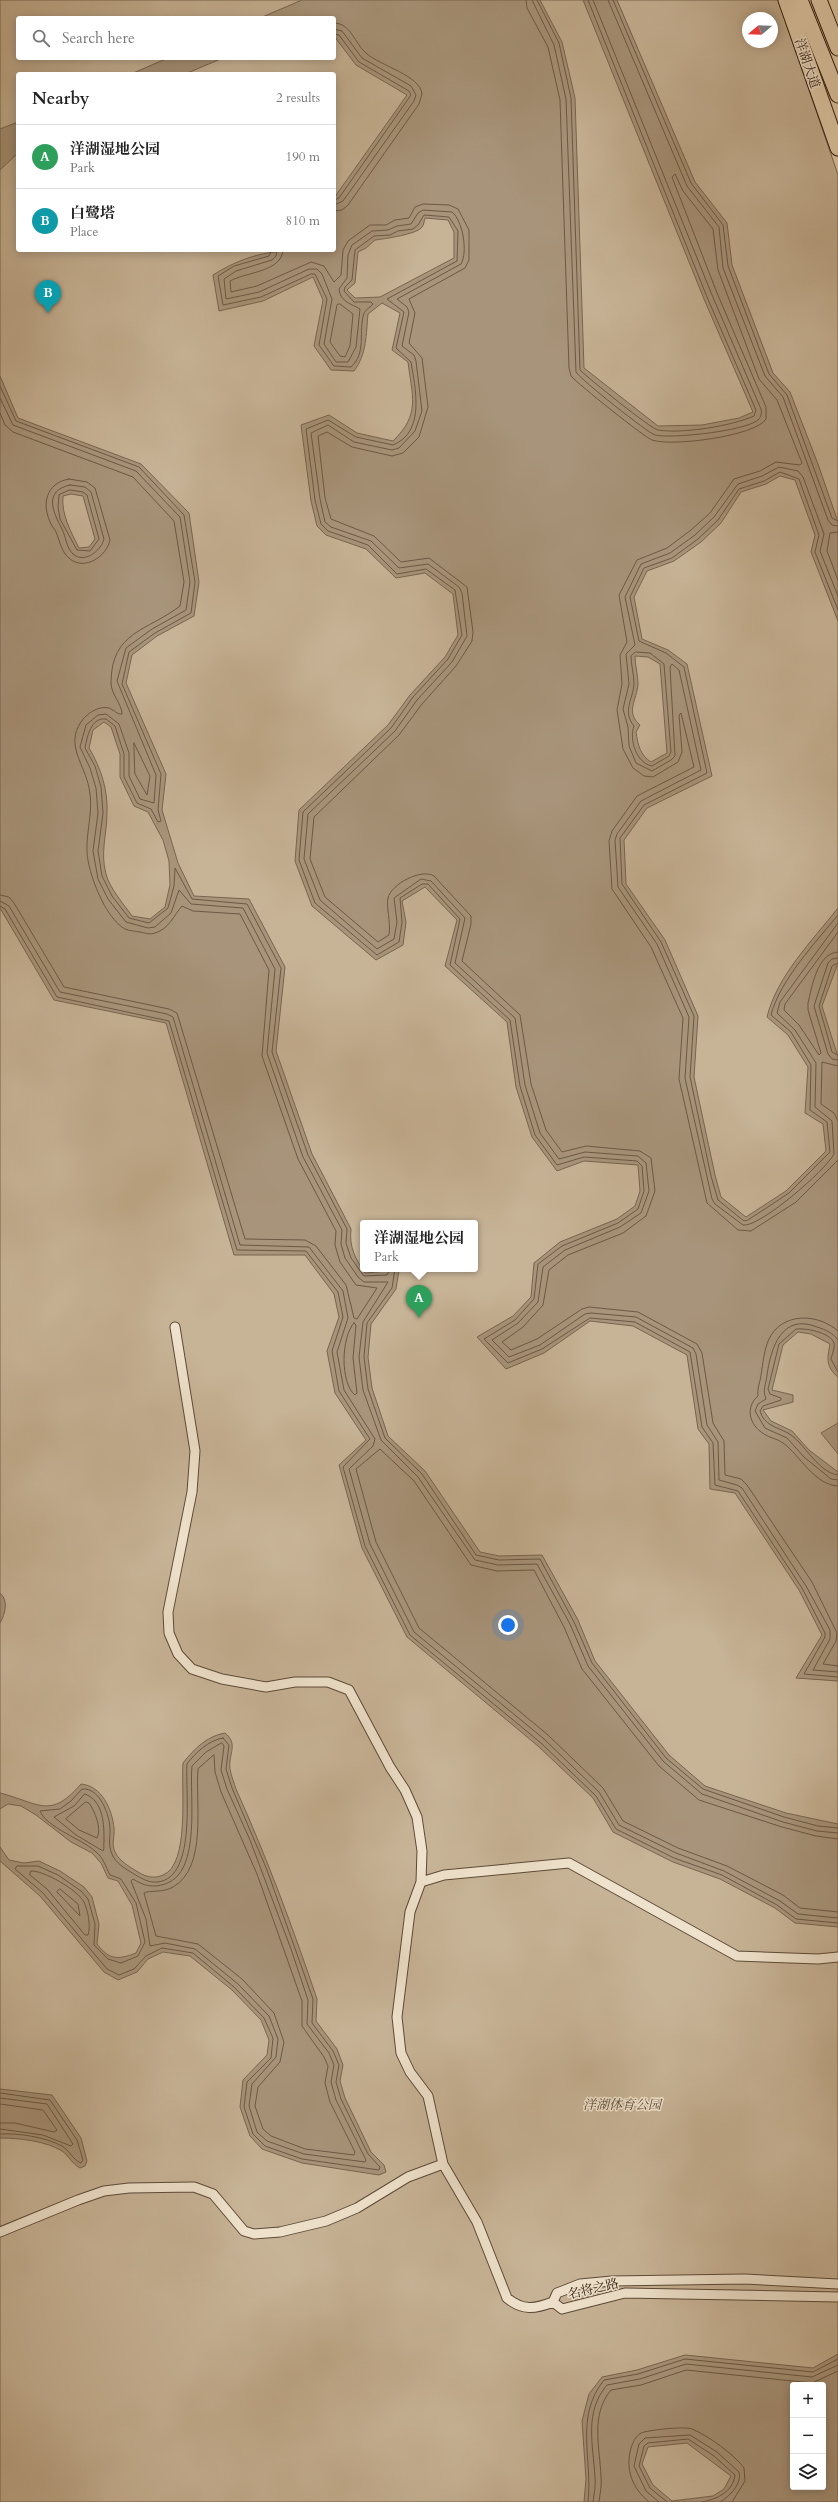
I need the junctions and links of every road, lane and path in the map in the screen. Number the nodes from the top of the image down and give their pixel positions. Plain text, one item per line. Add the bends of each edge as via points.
1 (786, 0) edge
2 (800, 0) edge
3 (819, 0) edge
4 (838, 48) edge
5 (838, 95) edge
6 (838, 148) edge
7 (175, 1327) dead end
8 (421, 1882) junction
9 (838, 1957) edge
10 (443, 2164) junction
11 (0, 2232) edge
12 (838, 2284) edge
13 (838, 2297) edge
14 (553, 2302) junction

1 - 6 main road, 洋湖大道
2 - 5 main road
3 - 4 main road
7 - 8 street via 195,1451 192,1492 168,1612 169,1633 178,1654 192,1669 222,1679 266,1687 295,1682 328,1682 349,1690 417,1816 422,1851
8 - 9 street via 444,1875 569,1863 737,1956 818,1959
8 - 10 street via 410,1912 397,2017 401,2053 410,2072 428,2096
10 - 11 street via 408,2177 358,2208 326,2221 280,2232 254,2234 244,2231 213,2194 194,2187 104,2191
10 - 14 street via 477,2222 506,2298 516,2306 535,2309
12 - 14 street, 名将之路 via 744,2279 612,2281 580,2284 557,2293
13 - 14 street, 名将之路 via 625,2293 562,2309

